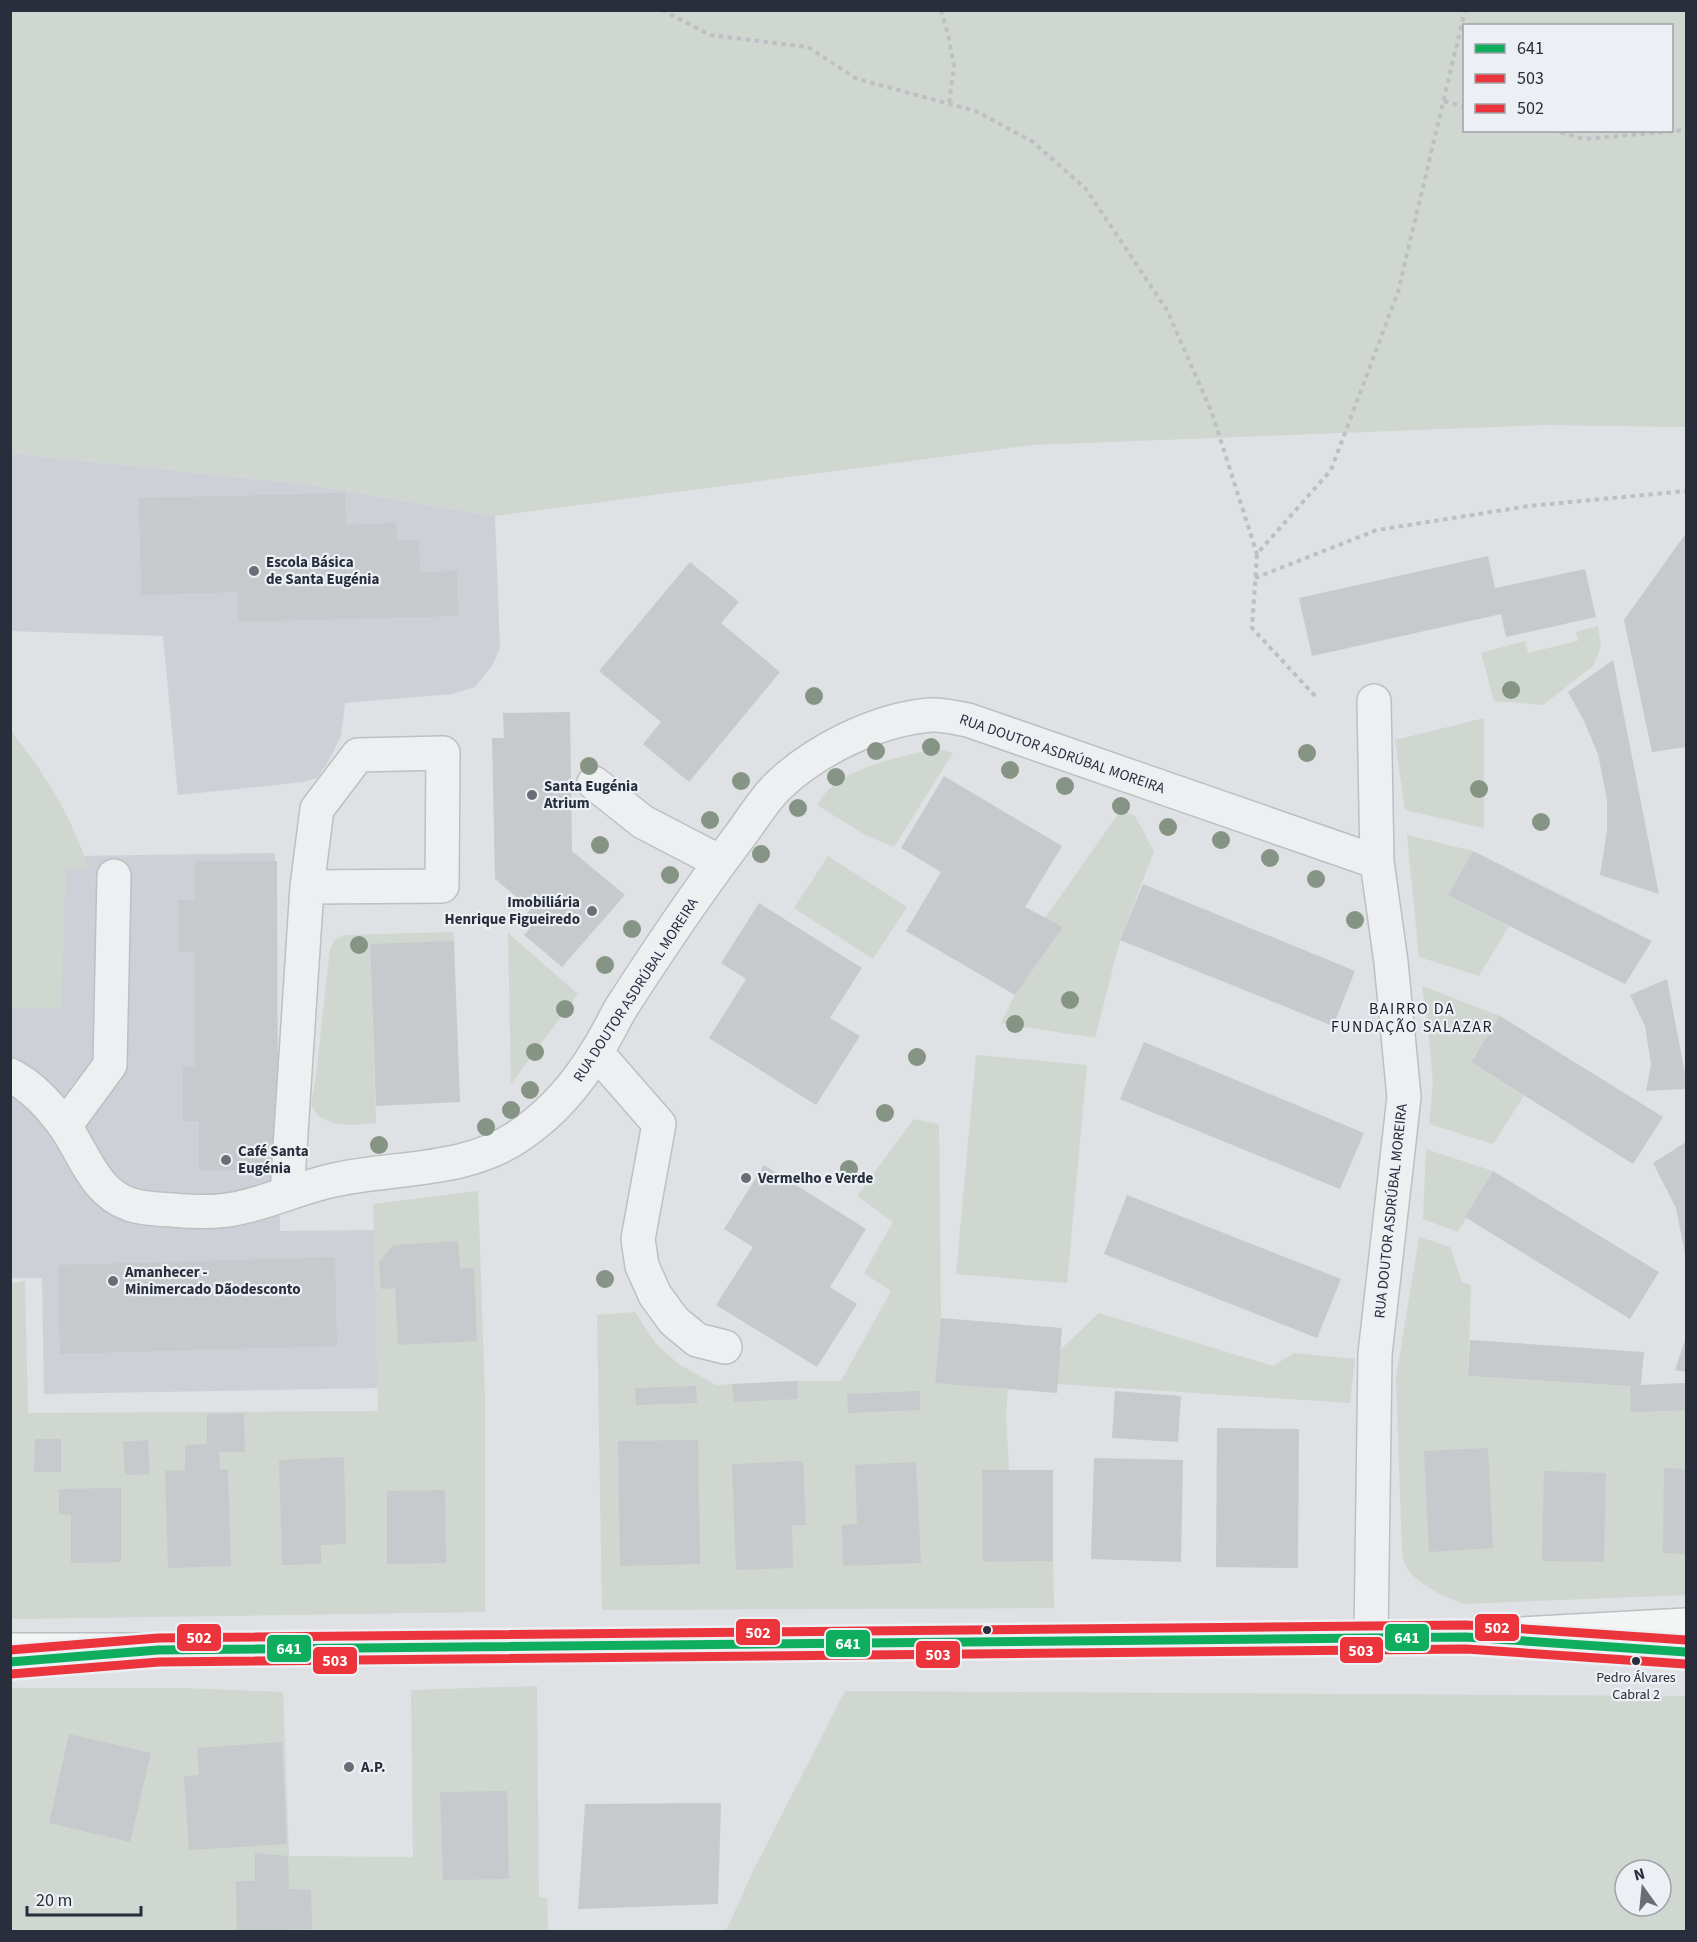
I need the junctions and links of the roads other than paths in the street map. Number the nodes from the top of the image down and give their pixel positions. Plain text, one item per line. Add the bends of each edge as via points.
1 (1374, 700) dead end
2 (594, 783) dead end
3 (720, 862) junction
4 (1377, 862) junction
5 (114, 876) dead end
6 (307, 887) junction
7 (597, 1053) junction
8 (10, 1075) edge
9 (65, 1126) junction
10 (287, 1194) junction
11 (725, 1347) dead end
12 (1686, 1626) edge
13 (1371, 1637) junction
14 (1466, 1637) junction
15 (10, 1650) edge
16 (158, 1650) junction
17 (1686, 1652) edge
18 (10, 1662) edge

1 - 4 street
2 - 3 street via 644,822
3 - 4 street, RUA DOUTOR ASDRÚBAL MOREIRA via 777,787 812,759 886,724 934,714 968,720
3 - 7 street, RUA DOUTOR ASDRÚBAL MOREIRA via 620,1010
4 - 13 street, RUA DOUTOR ASDRÚBAL MOREIRA via 1404,1097 1375,1354
5 - 9 street via 110,1065
6 - 6 street via 442,886 443,753 358,755 317,809
6 - 10 street
7 - 10 street, RUA DOUTOR ASDRÚBAL MOREIRA via 567,1095 510,1143 481,1156 334,1180
7 - 11 street via 658,1124 638,1239 642,1266 674,1321 697,1340
8 - 9 street, RUA DOUTOR ASDRÚBAL MOREIRA via 28,1085
9 - 10 street, RUA DOUTOR ASDRÚBAL MOREIRA via 101,1185 133,1206 212,1212 238,1209
12 - 14 main road
13 - 14 main road
13 - 16 main road
14 - 17 main road
15 - 16 main road
16 - 18 main road

